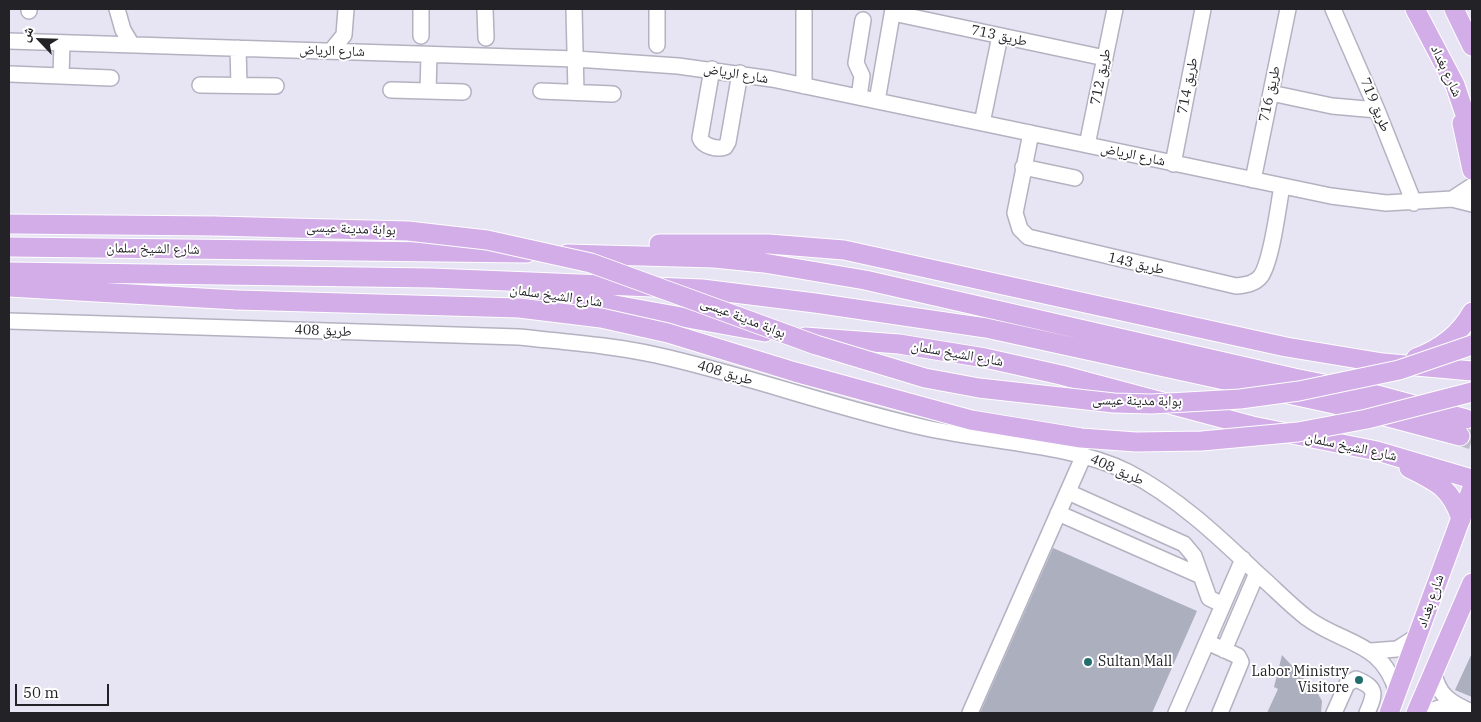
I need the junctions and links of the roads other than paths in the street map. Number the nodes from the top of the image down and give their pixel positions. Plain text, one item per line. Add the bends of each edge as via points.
1 (116, 9) edge
2 (421, 9) edge
3 (484, 9) edge
4 (574, 9) edge
5 (657, 9) edge
6 (804, 9) edge
7 (1114, 9) edge
8 (1203, 9) edge
9 (1288, 9) edge
10 (1333, 9) edge
11 (1415, 9) edge
12 (1454, 9) edge
13 (346, 11) edge
14 (893, 11) edge
15 (863, 20) dead end
16 (421, 36) dead end
17 (1000, 36) junction
18 (486, 38) dead end
19 (9, 41) edge
20 (1471, 42) edge
21 (62, 43) junction
22 (105, 44) junction
23 (657, 44) dead end
24 (132, 45) junction
25 (238, 48) junction
26 (331, 52) junction
27 (362, 53) junction
28 (429, 55) junction
29 (1105, 58) junction
30 (576, 59) junction
31 (712, 69) junction
32 (10, 74) edge
33 (740, 74) junction
34 (61, 76) junction
35 (111, 78) dead end
36 (200, 85) dead end
37 (239, 85) junction
38 (1455, 85) junction
39 (276, 86) dead end
40 (804, 86) junction
41 (391, 90) dead end
42 (428, 91) junction
43 (541, 91) dead end
44 (464, 92) dead end
45 (576, 92) junction
46 (1271, 93) junction
47 (613, 94) dead end
48 (859, 97) junction
49 (878, 101) junction
50 (1377, 110) junction
51 (1472, 112) edge
52 (982, 123) junction
53 (1031, 133) junction
54 (1472, 135) edge
55 (1087, 146) junction
56 (1173, 164) junction
57 (1024, 167) junction
58 (1472, 170) edge
59 (1075, 178) dead end
60 (1252, 180) junction
61 (1282, 186) junction
62 (1472, 186) edge
63 (1452, 199) junction
64 (1414, 203) junction
65 (1472, 204) edge
66 (9, 224) edge
67 (9, 247) edge
68 (597, 254) junction
69 (9, 272) edge
70 (432, 278) junction
71 (9, 287) edge
72 (1472, 312) edge
73 (9, 321) edge
74 (1472, 345) edge
75 (1383, 364) junction
76 (1472, 371) edge
77 (1472, 392) edge
78 (1377, 451) junction
79 (1084, 455) junction
80 (1472, 479) edge
81 (1472, 488) edge
82 (1068, 492) junction
83 (1058, 513) junction
84 (1461, 519) junction
85 (1243, 559) junction
86 (1258, 573) junction
87 (1201, 576) junction
88 (1472, 583) edge
89 (1223, 605) junction
90 (1472, 611) edge
91 (1419, 635) junction
92 (1207, 642) junction
93 (1224, 650) junction
94 (1371, 650) junction
95 (1434, 671) junction
96 (1397, 693) junction
97 (1369, 708) edge
98 (1468, 710) edge
99 (970, 713) edge
100 (1176, 713) edge
101 (1220, 713) edge
102 (1334, 713) edge
103 (1389, 713) edge
104 (1416, 713) edge
105 (1422, 713) edge

1 - 22 street
1 - 24 street
2 - 16 street
3 - 18 street
4 - 30 street
5 - 23 street
6 - 40 street
7 - 29 street, طريق 712
8 - 56 street, طريق 714
9 - 46 street, طريق 716
10 - 50 street, طريق 719
11 - 38 main road, شارع بغداد
12 - 20 main road
13 - 26 street via 344,35
13 - 27 street via 350,32
14 - 17 street, طريق 713
14 - 49 street, طريق 713
15 - 48 street via 856,63 862,76
17 - 29 street, طريق 713
17 - 52 street
19 - 21 street, شارع الرياض
21 - 22 street, شارع الرياض
21 - 34 street
22 - 24 street, شارع الرياض
24 - 25 street, شارع الرياض
25 - 26 street, شارع الرياض
25 - 37 street
26 - 27 street, شارع الرياض
27 - 28 street, شارع الرياض
28 - 30 street, شارع الرياض
28 - 42 street
29 - 55 street, طريق 712
30 - 31 street, شارع الرياض
30 - 45 street
31 - 33 street, شارع الرياض
31 - 33 street via 700,138 705,144 720,148 727,144
32 - 34 street
33 - 40 street, شارع الرياض
34 - 35 street
36 - 37 street
37 - 39 street
38 - 51 main road
38 - 54 main road, شارع بغداد
38 - 58 main road
40 - 48 street, شارع الرياض
41 - 42 street
42 - 44 street
43 - 45 street
45 - 47 street
46 - 50 street via 1332,106
46 - 60 street, طريق 716
48 - 49 street, شارع الرياض
49 - 52 street, شارع الرياض
50 - 64 street, طريق 719
52 - 53 street, شارع الرياض
53 - 55 street, شارع الرياض
53 - 57 street, طريق 143
55 - 56 street, شارع الرياض
56 - 60 street, شارع الرياض
57 - 59 street
57 - 61 street, طريق 143 via 1015,213 1020,228 1028,237 1236,286 1250,284 1260,276 1267,260
60 - 61 street, شارع الرياض
61 - 64 street, شارع الرياض via 1358,200
62 - 63 street, شارع الرياض
63 - 64 street, شارع الرياض
63 - 65 street, شارع الرياض
66 - 74 main road, بوابة مدينة عيسى, bridge via 390,230 487,240 591,263 816,345 925,378 979,388 1114,403 1240,399 1299,391 1399,370
67 - 68 main road, شارع الشيخ سلمان
68 - 70 main road, شارع الشيخ سلمان via 714,258 865,280 1372,394 1463,428 1366,411 986,328 815,302 702,289
68 - 75 main road, شارع الشيخ سلمان via 628,245 669,244 769,244 844,250 1226,334
69 - 70 main road, شارع الشيخ سلمان
70 - 78 main road, شارع الشيخ سلمان via 792,336 882,342 947,351 1061,375 1252,426
71 - 77 main road, bridge via 237,300 519,308 601,318 668,333 970,420 1081,438 1136,442 1202,441 1298,432 1367,419
72 - 75 main road via 1452,337 1430,352 1408,361
73 - 79 street, طريق 408 via 519,337 598,345 676,360 926,428
75 - 76 main road, شارع الشيخ سلمان
78 - 80 main road, شارع الشيخ سلمان
78 - 84 main road via 1442,486 1454,500
79 - 82 street
79 - 85 street, طريق 408 via 1127,472 1158,489
81 - 84 main road, شارع بغداد
82 - 83 street
82 - 87 street via 1184,544 1194,556
83 - 87 street
83 - 99 street
84 - 91 main road, شارع بغداد
85 - 86 street, طريق 408
85 - 89 street
86 - 93 street
86 - 94 street, طريق 408 via 1305,617
87 - 89 street via 1209,598
88 - 95 main road, شارع بغداد
89 - 92 street
90 - 95 main road via 1450,662
91 - 94 street, طريق 408 via 1397,649
91 - 96 main road, شارع بغداد
92 - 93 street
92 - 100 street
93 - 101 street via 1238,656 1242,664
94 - 96 street, طريق 408 via 1388,669
95 - 98 street via 1436,686 1442,696
95 - 104 main road, شارع بغداد
96 - 103 main road, شارع بغداد
97 - 102 street via 1374,694 1371,687 1353,680 1347,684
98 - 105 street via 1443,707

